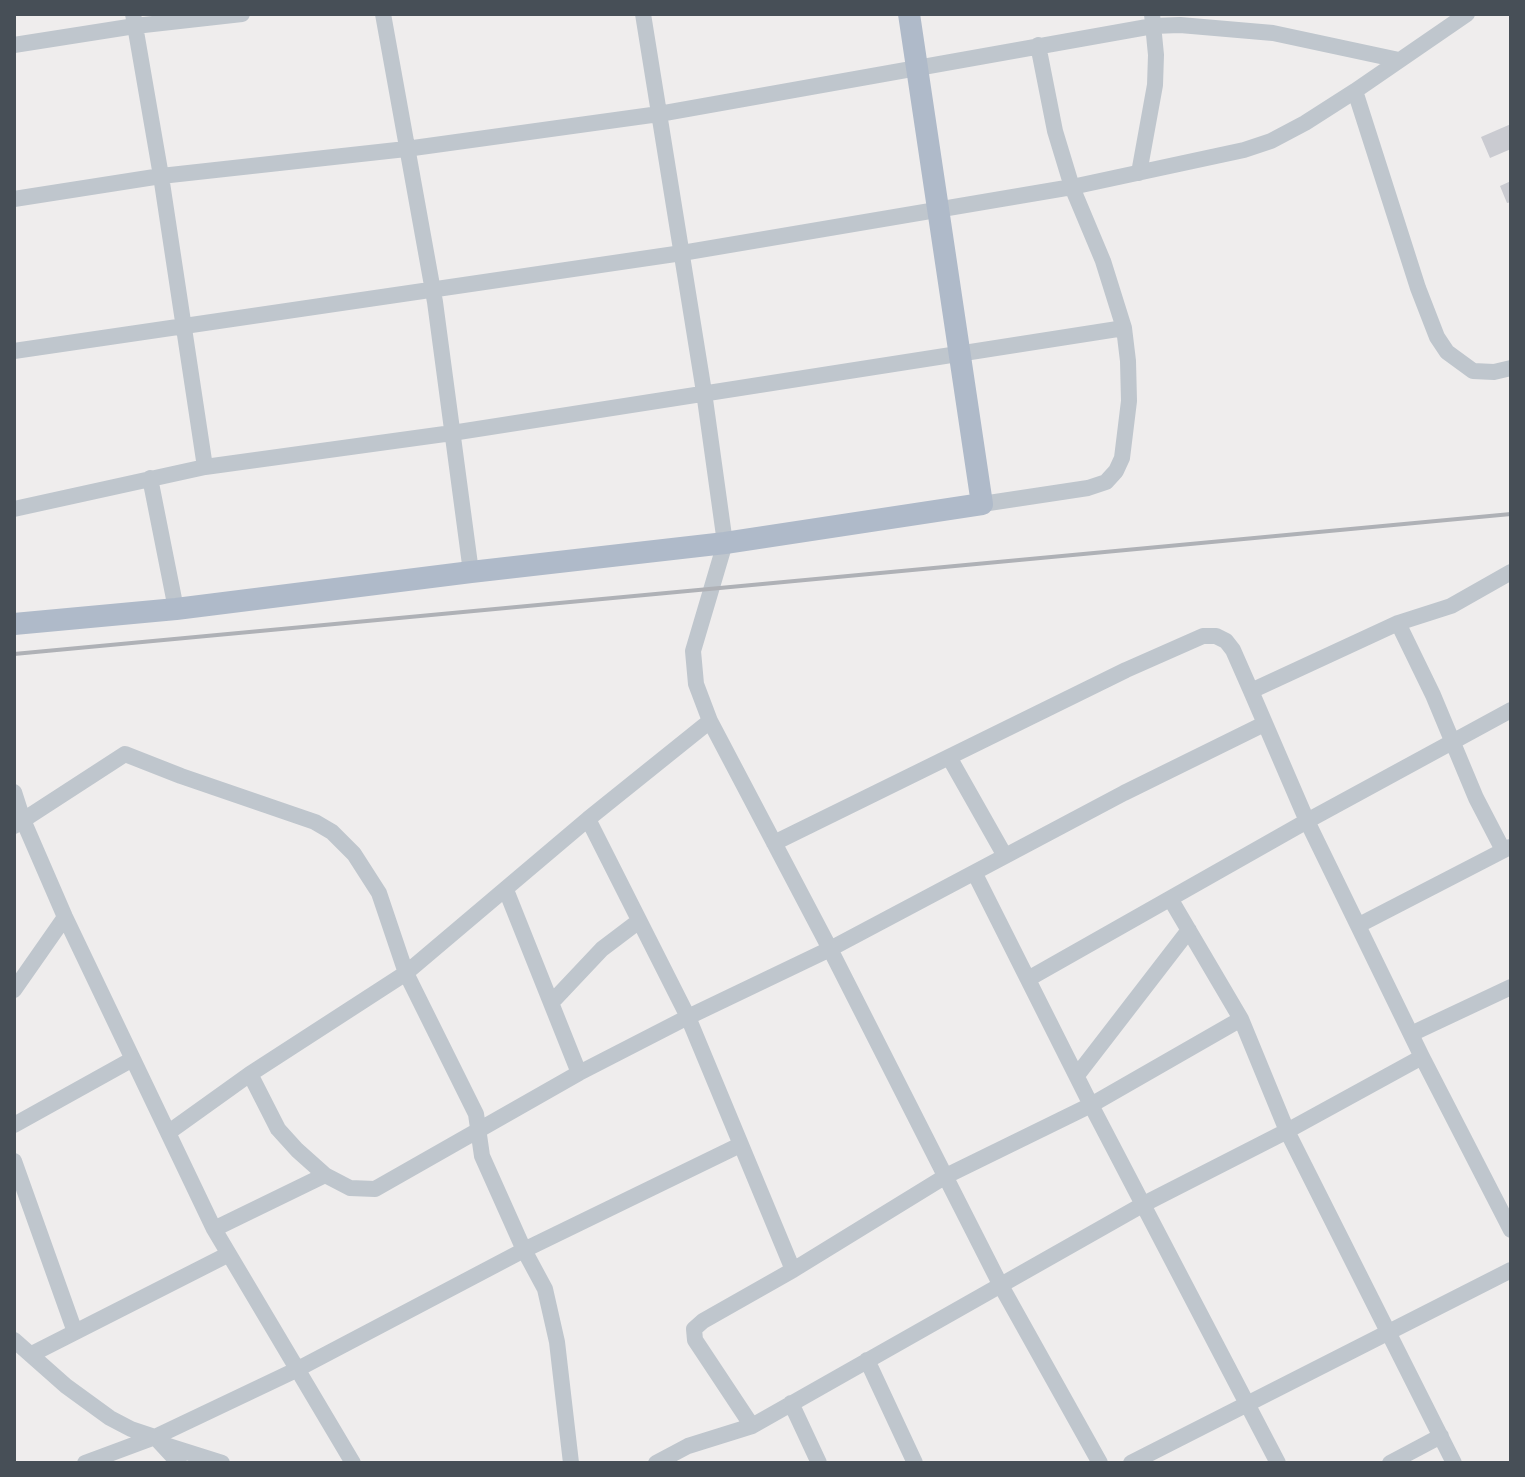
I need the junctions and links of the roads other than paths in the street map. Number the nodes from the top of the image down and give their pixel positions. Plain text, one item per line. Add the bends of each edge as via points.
1 (242, 14) edge
2 (383, 14) edge
3 (643, 14) edge
4 (909, 14) edge
5 (1467, 14) edge
6 (134, 20) edge
7 (1153, 20) edge
8 (14, 45) edge
9 (1038, 45) junction
10 (1399, 60) junction
11 (916, 69) junction
12 (1355, 91) junction
13 (659, 114) junction
14 (406, 149) junction
15 (1139, 173) junction
16 (161, 176) junction
17 (1072, 187) junction
18 (14, 199) edge
19 (940, 211) junction
20 (682, 253) junction
21 (432, 288) junction
22 (184, 326) junction
23 (1124, 328) junction
24 (14, 351) edge
25 (959, 353) junction
26 (1511, 368) edge
27 (704, 392) junction
28 (452, 433) junction
29 (205, 467) junction
30 (150, 478) junction
31 (982, 504) junction
32 (14, 509) edge
33 (725, 543) junction
34 (471, 572) junction
35 (1511, 572) edge
36 (176, 609) junction
37 (1398, 623) junction
38 (14, 624) edge
39 (1251, 691) junction
40 (1511, 710) edge
41 (710, 721) junction
42 (1264, 724) junction
43 (1452, 742) junction
44 (949, 757) junction
45 (14, 792) edge
46 (588, 819) junction
47 (1307, 821) junction
48 (19, 823) edge
49 (774, 843) junction
50 (1507, 848) edge
51 (1005, 856) junction
52 (975, 874) junction
53 (506, 890) junction
54 (1171, 900) junction
55 (65, 917) junction
56 (639, 921) junction
57 (1359, 925) junction
58 (1189, 930) junction
59 (830, 949) junction
60 (406, 973) junction
61 (1028, 979) junction
62 (1511, 987) edge
63 (14, 990) edge
64 (552, 1002) junction
65 (688, 1017) junction
66 (1241, 1019) junction
67 (1411, 1034) junction
68 (1422, 1057) junction
69 (131, 1060) junction
70 (579, 1073) junction
71 (250, 1074) junction
72 (1078, 1074) junction
73 (1091, 1105) junction
74 (14, 1125) edge
75 (480, 1130) junction
76 (1287, 1131) junction
77 (169, 1132) junction
78 (740, 1145) junction
79 (14, 1161) edge
80 (325, 1175) junction
81 (946, 1176) junction
82 (1144, 1204) junction
83 (214, 1229) junction
84 (1511, 1230) edge
85 (524, 1250) junction
86 (227, 1255) junction
87 (793, 1270) junction
88 (1511, 1270) edge
89 (1000, 1284) junction
90 (75, 1332) junction
91 (1388, 1332) junction
92 (14, 1340) edge
93 (32, 1354) junction
94 (867, 1360) junction
95 (296, 1370) junction
96 (791, 1403) junction
97 (1250, 1405) junction
98 (752, 1426) junction
99 (1441, 1436) junction
100 (160, 1441) junction
101 (349, 1460) edge
102 (85, 1463) edge
103 (179, 1463) edge
104 (222, 1463) edge
105 (571, 1463) edge
106 (656, 1463) edge
107 (819, 1463) edge
108 (915, 1463) edge
109 (1100, 1463) edge
110 (1131, 1463) edge
111 (1278, 1463) edge
112 (1390, 1463) edge
113 (1454, 1463) edge

1 - 6 street
2 - 14 street
3 - 13 street
4 - 11 main road
5 - 10 street
6 - 8 street
6 - 16 street
7 - 9 street
7 - 10 street via 1273,33
7 - 15 street via 1155,85
9 - 11 street
9 - 17 street
10 - 12 street
11 - 13 street
11 - 19 main road
12 - 15 street via 1271,141
12 - 26 street via 1437,337 1447,352 1473,371
13 - 14 street
13 - 20 street
14 - 16 street
14 - 21 street
15 - 17 street
16 - 18 street
16 - 22 street
17 - 19 street
17 - 23 street
19 - 20 street
19 - 25 main road
20 - 21 street
20 - 27 street
21 - 22 street
21 - 28 street
22 - 24 street
22 - 29 street
23 - 25 street
23 - 31 street via 1129,401 1116,471 1106,482 1088,488
25 - 27 street
25 - 31 main road
27 - 28 street
27 - 33 street
28 - 29 street
28 - 34 street
29 - 30 street
30 - 32 street
30 - 36 street
31 - 33 main road
33 - 34 main road
33 - 41 street via 693,651 696,684
34 - 36 main road
35 - 37 street via 1451,606
36 - 38 main road
37 - 39 street
37 - 43 street
39 - 42 street
39 - 44 street via 1226,641 1203,636
40 - 43 street
41 - 46 street
41 - 49 street
42 - 47 street
42 - 51 street
43 - 47 street
43 - 50 street
44 - 49 street
44 - 51 street
45 - 48 street
46 - 53 street
46 - 56 street
47 - 54 street
47 - 57 street
48 - 55 street
48 - 60 street via 125,754 306,818 332,832 370,876
49 - 59 street
50 - 57 street
51 - 52 street
52 - 59 street
52 - 61 street
53 - 60 street
53 - 64 street
54 - 58 street
54 - 61 street
55 - 63 street
55 - 69 street
56 - 64 street via 602,949
56 - 65 street
57 - 67 street
58 - 66 street
58 - 72 street
59 - 65 street
59 - 81 street
60 - 71 street
60 - 75 street
61 - 72 street
62 - 67 street
64 - 70 street
65 - 70 street
65 - 78 street
66 - 73 street
66 - 76 street
67 - 68 street
68 - 76 street
68 - 84 street
69 - 74 street
69 - 77 street
70 - 75 street
71 - 77 street
71 - 80 street via 278,1129
72 - 73 street
73 - 81 street
73 - 82 street
75 - 80 street via 375,1189 350,1188
75 - 85 street via 482,1156
76 - 82 street
76 - 91 street
77 - 83 street
78 - 85 street
78 - 87 street
79 - 90 street
80 - 83 street
81 - 87 street
81 - 89 street
82 - 89 street
82 - 97 street
83 - 86 street
85 - 95 street
85 - 105 street via 551,1305
86 - 90 street
86 - 95 street
87 - 98 street via 694,1329 702,1353
88 - 91 street
89 - 94 street
89 - 109 street
90 - 93 street
91 - 97 street
91 - 99 street
92 - 93 street
93 - 100 street via 110,1418
94 - 96 street
94 - 108 street
95 - 100 street
95 - 101 street
96 - 98 street
96 - 107 street
97 - 110 street
97 - 111 street
98 - 106 street via 688,1446
99 - 112 street
99 - 113 street
100 - 102 street
100 - 103 street
100 - 104 street

